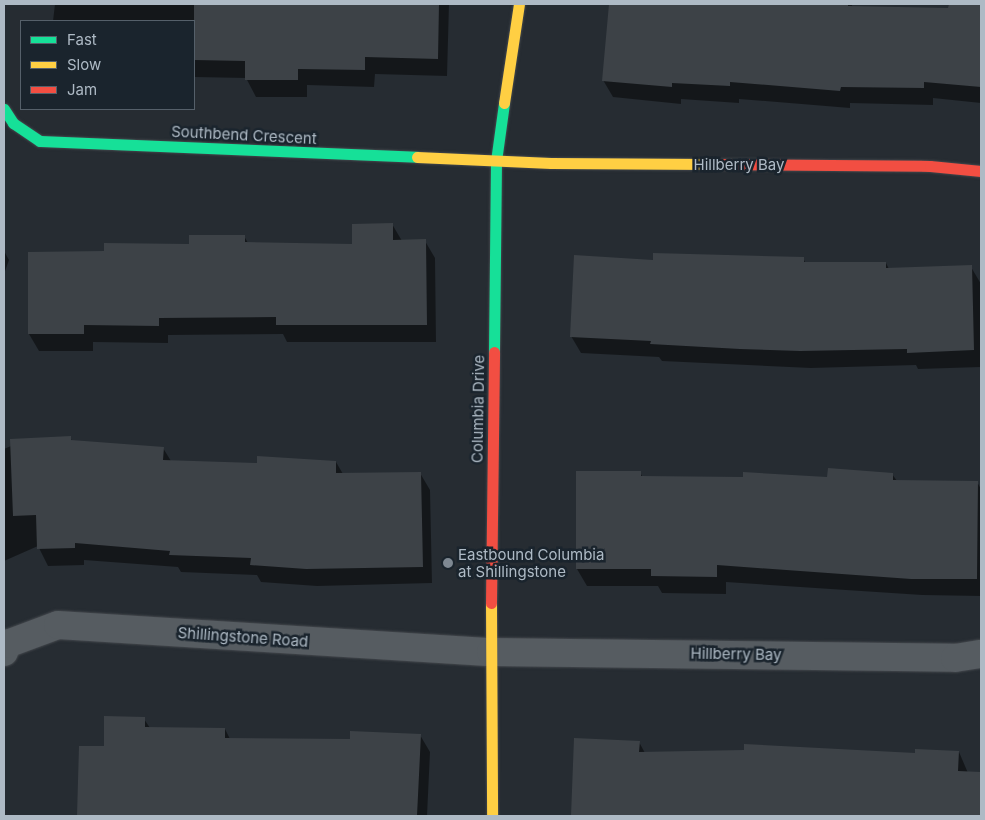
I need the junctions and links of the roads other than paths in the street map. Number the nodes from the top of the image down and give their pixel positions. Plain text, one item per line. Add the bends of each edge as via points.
1 (519, 4) edge
2 (4, 109) edge
3 (496, 161) junction
4 (981, 171) edge
5 (4, 652) edge
6 (491, 652) junction
7 (981, 654) edge
8 (492, 816) edge

1 - 3 street, Columbia Drive
2 - 3 street, Southbend Crescent via 13,123 40,141
3 - 4 street, Hillberry Bay via 930,166
3 - 6 street, Columbia Drive
5 - 6 street, Shillingstone Road via 7,644 58,625
6 - 7 street, Hillberry Bay via 955,658
6 - 8 street, Columbia Drive

